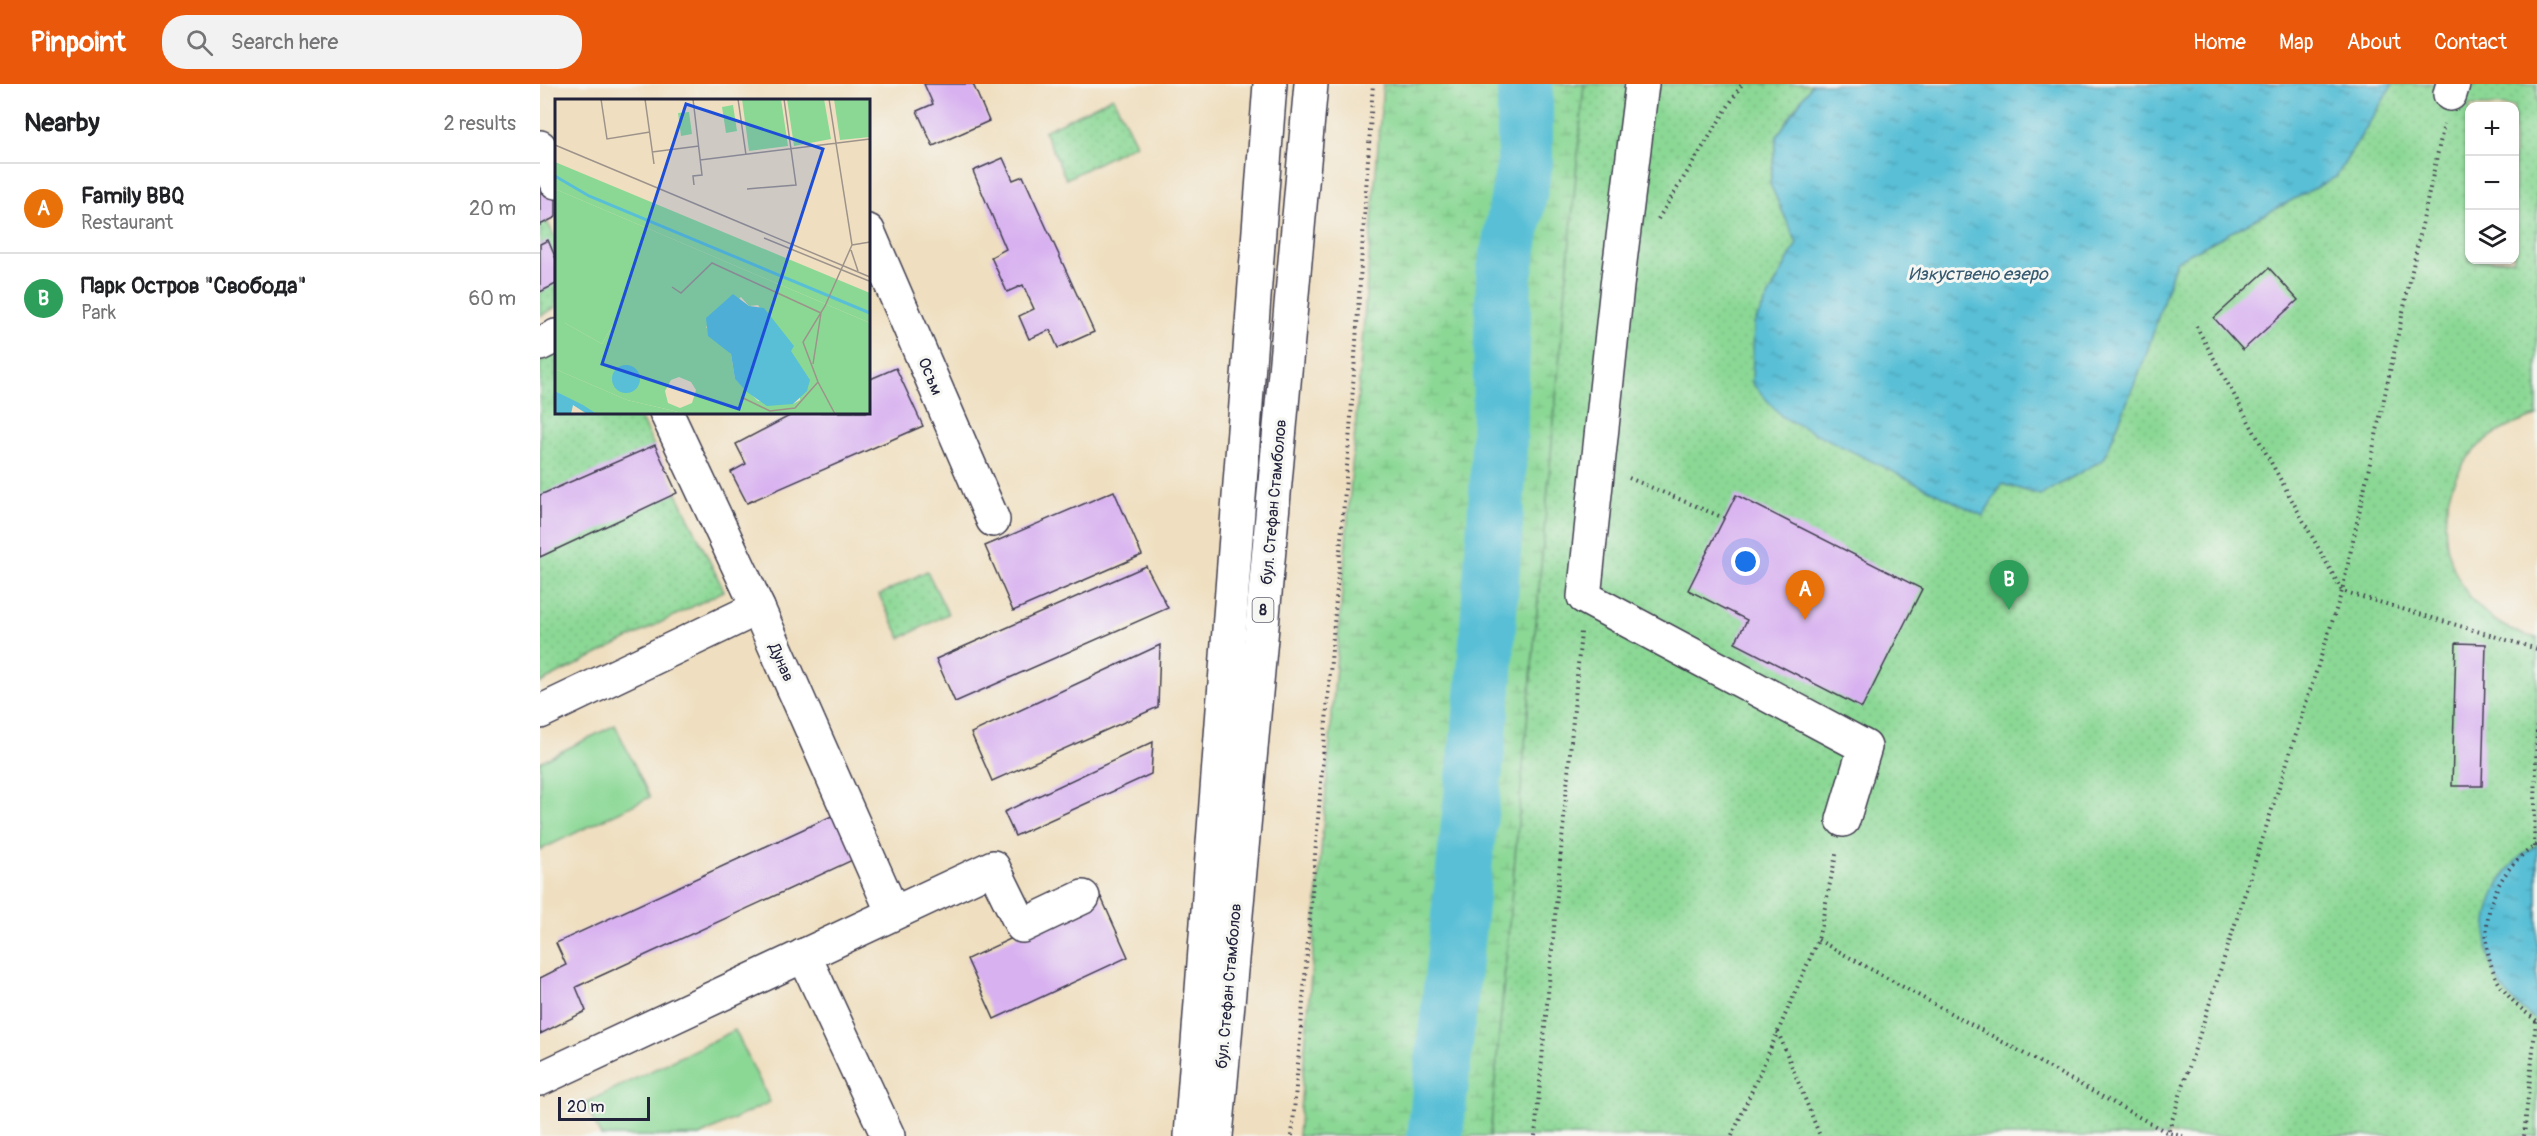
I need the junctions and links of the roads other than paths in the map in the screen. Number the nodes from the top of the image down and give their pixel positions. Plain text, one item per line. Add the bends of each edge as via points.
1 (1270, 84) edge
2 (1311, 84) edge
3 (1642, 84) edge
4 (540, 147) edge
5 (555, 180) edge
6 (870, 236) edge
7 (555, 336) edge
8 (540, 344) edge
9 (667, 414) edge
10 (993, 520) dead end
11 (758, 608) junction
12 (540, 712) edge
13 (1843, 820) road end
14 (1083, 897) dead end
15 (893, 913) junction
16 (804, 955) junction
17 (540, 1079) edge
18 (888, 1136) edge
19 (1191, 1136) edge
20 (1216, 1136) edge

1 - 19 main road, бул. Стефан Стамболов / 8
2 - 20 main road, бул. Стефан Стамболов / 8
3 - 13 main road via 1584,597 1865,747
4 - 5 main road
6 - 10 main road, Осъм
7 - 8 main road
9 - 11 main road, Дунав
11 - 12 main road
11 - 15 main road, Дунав
14 - 15 main road via 1022,927 993,867
15 - 16 main road
16 - 17 main road
16 - 18 main road

